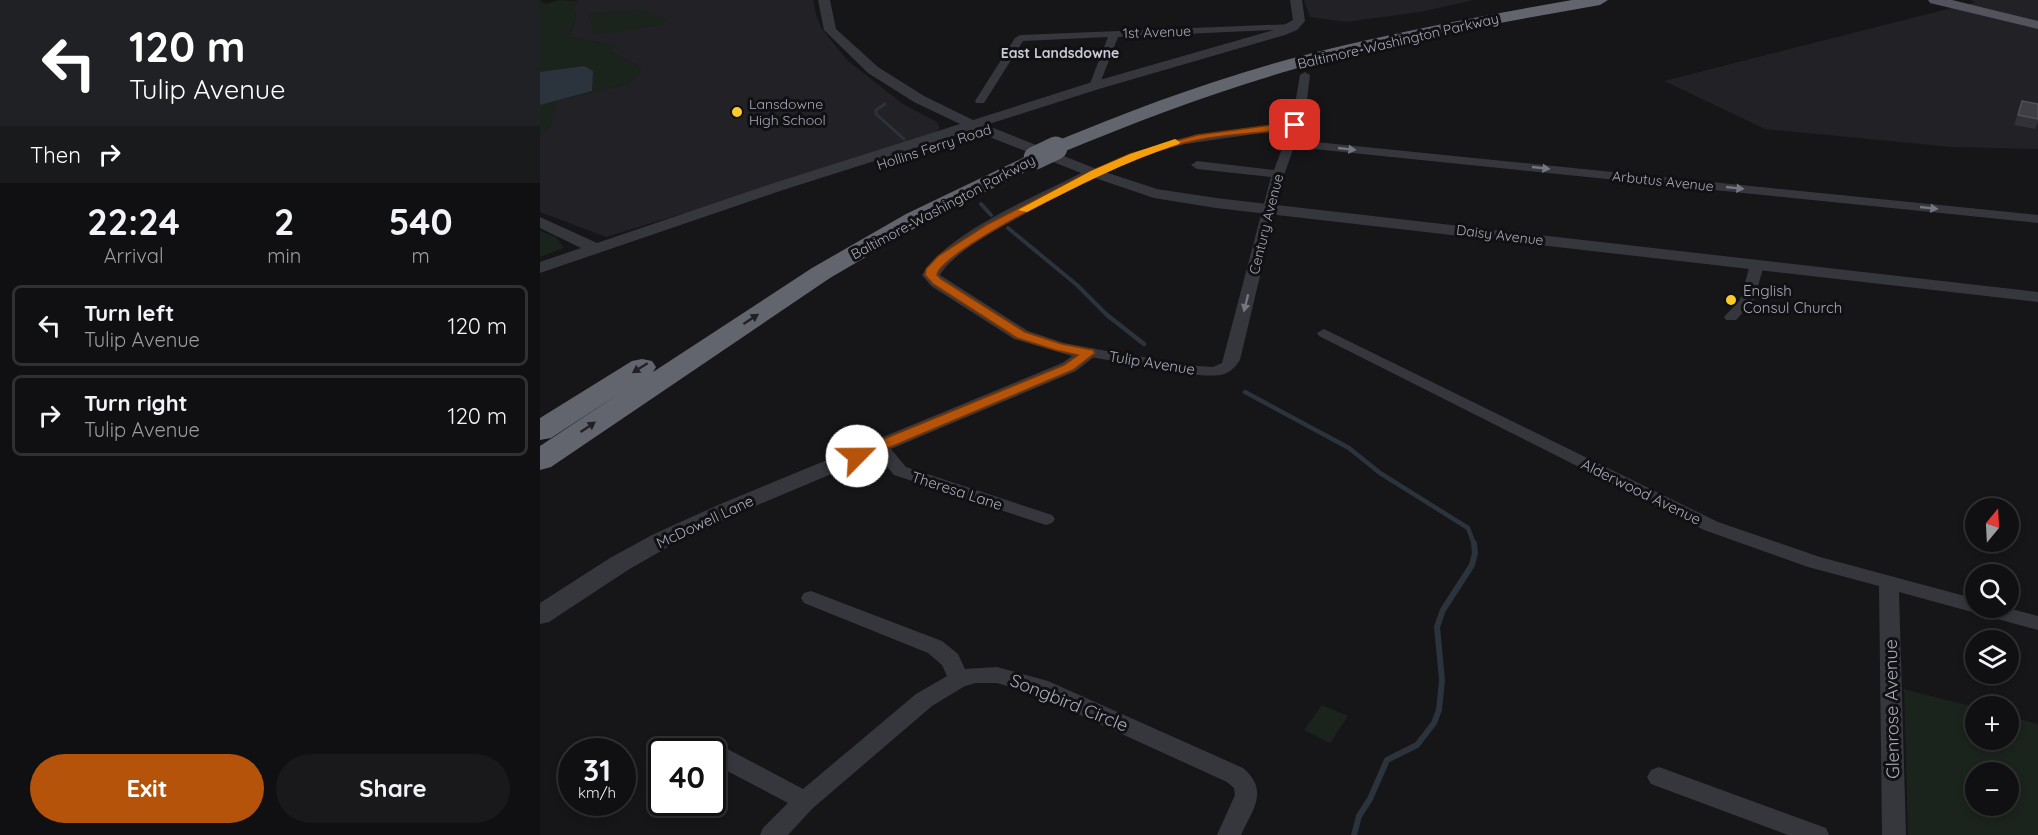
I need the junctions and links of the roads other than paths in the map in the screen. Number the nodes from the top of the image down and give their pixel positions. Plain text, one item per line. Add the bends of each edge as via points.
1 (824, 0) edge
2 (1296, 0) edge
3 (1560, 0) edge
4 (1600, 0) edge
5 (1935, 0) edge
6 (1961, 0) edge
7 (2038, 19) edge
8 (2038, 25) edge
9 (1293, 27) junction
10 (1114, 34) junction
11 (1178, 60) junction
12 (1305, 75) dead end
13 (1094, 86) junction
14 (980, 101) dead end
15 (1295, 125) junction
16 (979, 128) junction
17 (1289, 143) junction
18 (1038, 150) junction
19 (1197, 165) dead end
20 (1094, 173) junction
21 (1278, 174) junction
22 (1269, 209) junction
23 (2038, 219) edge
24 (540, 222) edge
25 (594, 248) junction
26 (1757, 265) junction
27 (540, 268) edge
28 (2038, 297) edge
29 (1731, 317) dead end
30 (1323, 333) dead end
31 (1089, 353) junction
32 (1223, 370) joint
33 (540, 431) edge
34 (879, 446) junction
35 (540, 460) edge
36 (1046, 519) dead end
37 (1889, 583) junction
38 (811, 598) dead end
39 (1965, 603) edge
40 (540, 615) edge
41 (2019, 617) edge
42 (2038, 622) edge
43 (959, 679) junction
44 (726, 759) edge
45 (1659, 777) dead end
46 (806, 801) junction
47 (772, 835) edge
48 (1229, 835) edge
49 (1817, 835) edge
50 (1894, 835) edge

1 - 16 street, Daisy Avenue via 830,30 866,65 891,83
2 - 9 street via 1299,18
3 - 18 highway, Baltimore-Washington Parkway via 1390,32 1277,59 1162,95
4 - 18 highway, Baltimore-Washington Parkway via 1409,36 1290,65
5 - 8 main road
6 - 7 main road
9 - 10 street, 1st Avenue
9 - 11 street, Hollins Ferry Road
10 - 13 street
10 - 14 street, 1st Avenue via 1020,38
11 - 13 street, Hollins Ferry Road
11 - 16 street, Hollins Ferry Road via 1077,100
12 - 15 street, Century Avenue
13 - 16 street, Hollins Ferry Road
15 - 17 street, Century Avenue
15 - 20 street, Tulip Avenue via 1177,142
16 - 20 street, Daisy Avenue
16 - 25 street, Hollins Ferry Road via 833,180 685,218
17 - 21 street, Century Avenue
17 -> 23 street, Arbutus Avenue
18 -> 33 highway, Baltimore-Washington Parkway via 931,194 850,237
35 -> 18 highway, Baltimore-Washington Parkway via 831,267
19 - 21 street
20 - 22 street, Daisy Avenue via 1182,199
20 - 31 street, Tulip Avenue via 950,252 935,264 931,275 1021,335
21 - 22 street, Century Avenue
22 - 26 street, Daisy Avenue
22 -> 32 street, Century Avenue via 1232,360
24 - 25 street
25 - 27 street, Hollins Ferry Road
26 - 28 street, Daisy Avenue
26 - 29 street via 1744,307
30 - 37 street, Alderwood Avenue via 1711,526
31 - 32 street, Tulip Avenue via 1200,371
31 - 34 street, McDowell Lane via 1069,367
34 - 36 street, Theresa Lane via 900,471 909,475
34 - 40 street, McDowell Lane via 660,541
37 - 39 street, Alderwood Avenue
37 - 50 street, Glenrose Avenue
38 - 43 street via 935,647 951,660
41 - 42 street
43 - 46 street, Songbird Circle via 924,700
43 - 48 street, Songbird Circle via 997,675 1019,680 1244,780 1247,797
44 - 46 street
45 - 49 street
46 - 47 street, Songbird Circle

